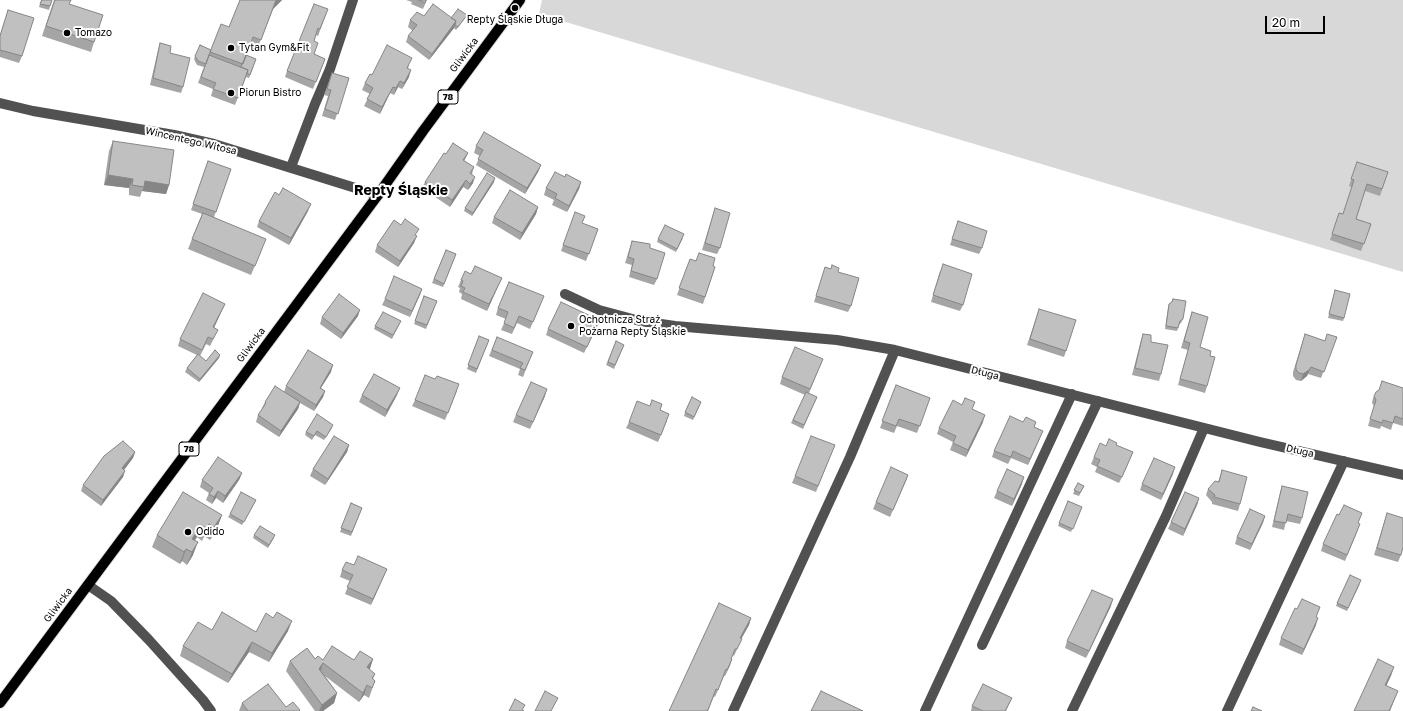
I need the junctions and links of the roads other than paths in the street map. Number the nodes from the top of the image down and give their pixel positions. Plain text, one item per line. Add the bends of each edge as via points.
1 (354, 0) edge
2 (520, 0) edge
3 (0, 103) edge
4 (291, 167) junction
5 (378, 195) junction
6 (566, 294) dead end
7 (895, 350) junction
8 (1072, 394) junction
9 (1098, 401) junction
10 (1204, 428) junction
11 (1344, 461) junction
12 (1403, 475) edge
13 (88, 585) junction
14 (982, 645) dead end
15 (0, 704) edge
16 (210, 711) edge
17 (733, 711) edge
18 (925, 711) edge
19 (1072, 711) edge
20 (1227, 711) edge

1 - 4 street
2 - 5 main road, Gliwicka / 78
3 - 4 street, Wincentego Witosa via 201,141
4 - 5 street, Wincentego Witosa
5 - 13 main road, Gliwicka / 78
6 - 7 street, Długa via 599,310 640,321 837,340
7 - 8 street, Długa
7 - 17 street via 850,457
8 - 9 street, Długa
8 - 18 street
9 - 10 street, Długa
9 - 14 street
10 - 11 street, Długa
10 - 19 street via 1166,516
11 - 12 street, Długa
11 - 20 street
13 - 15 main road, Gliwicka / 78
13 - 16 street via 111,601 149,640

